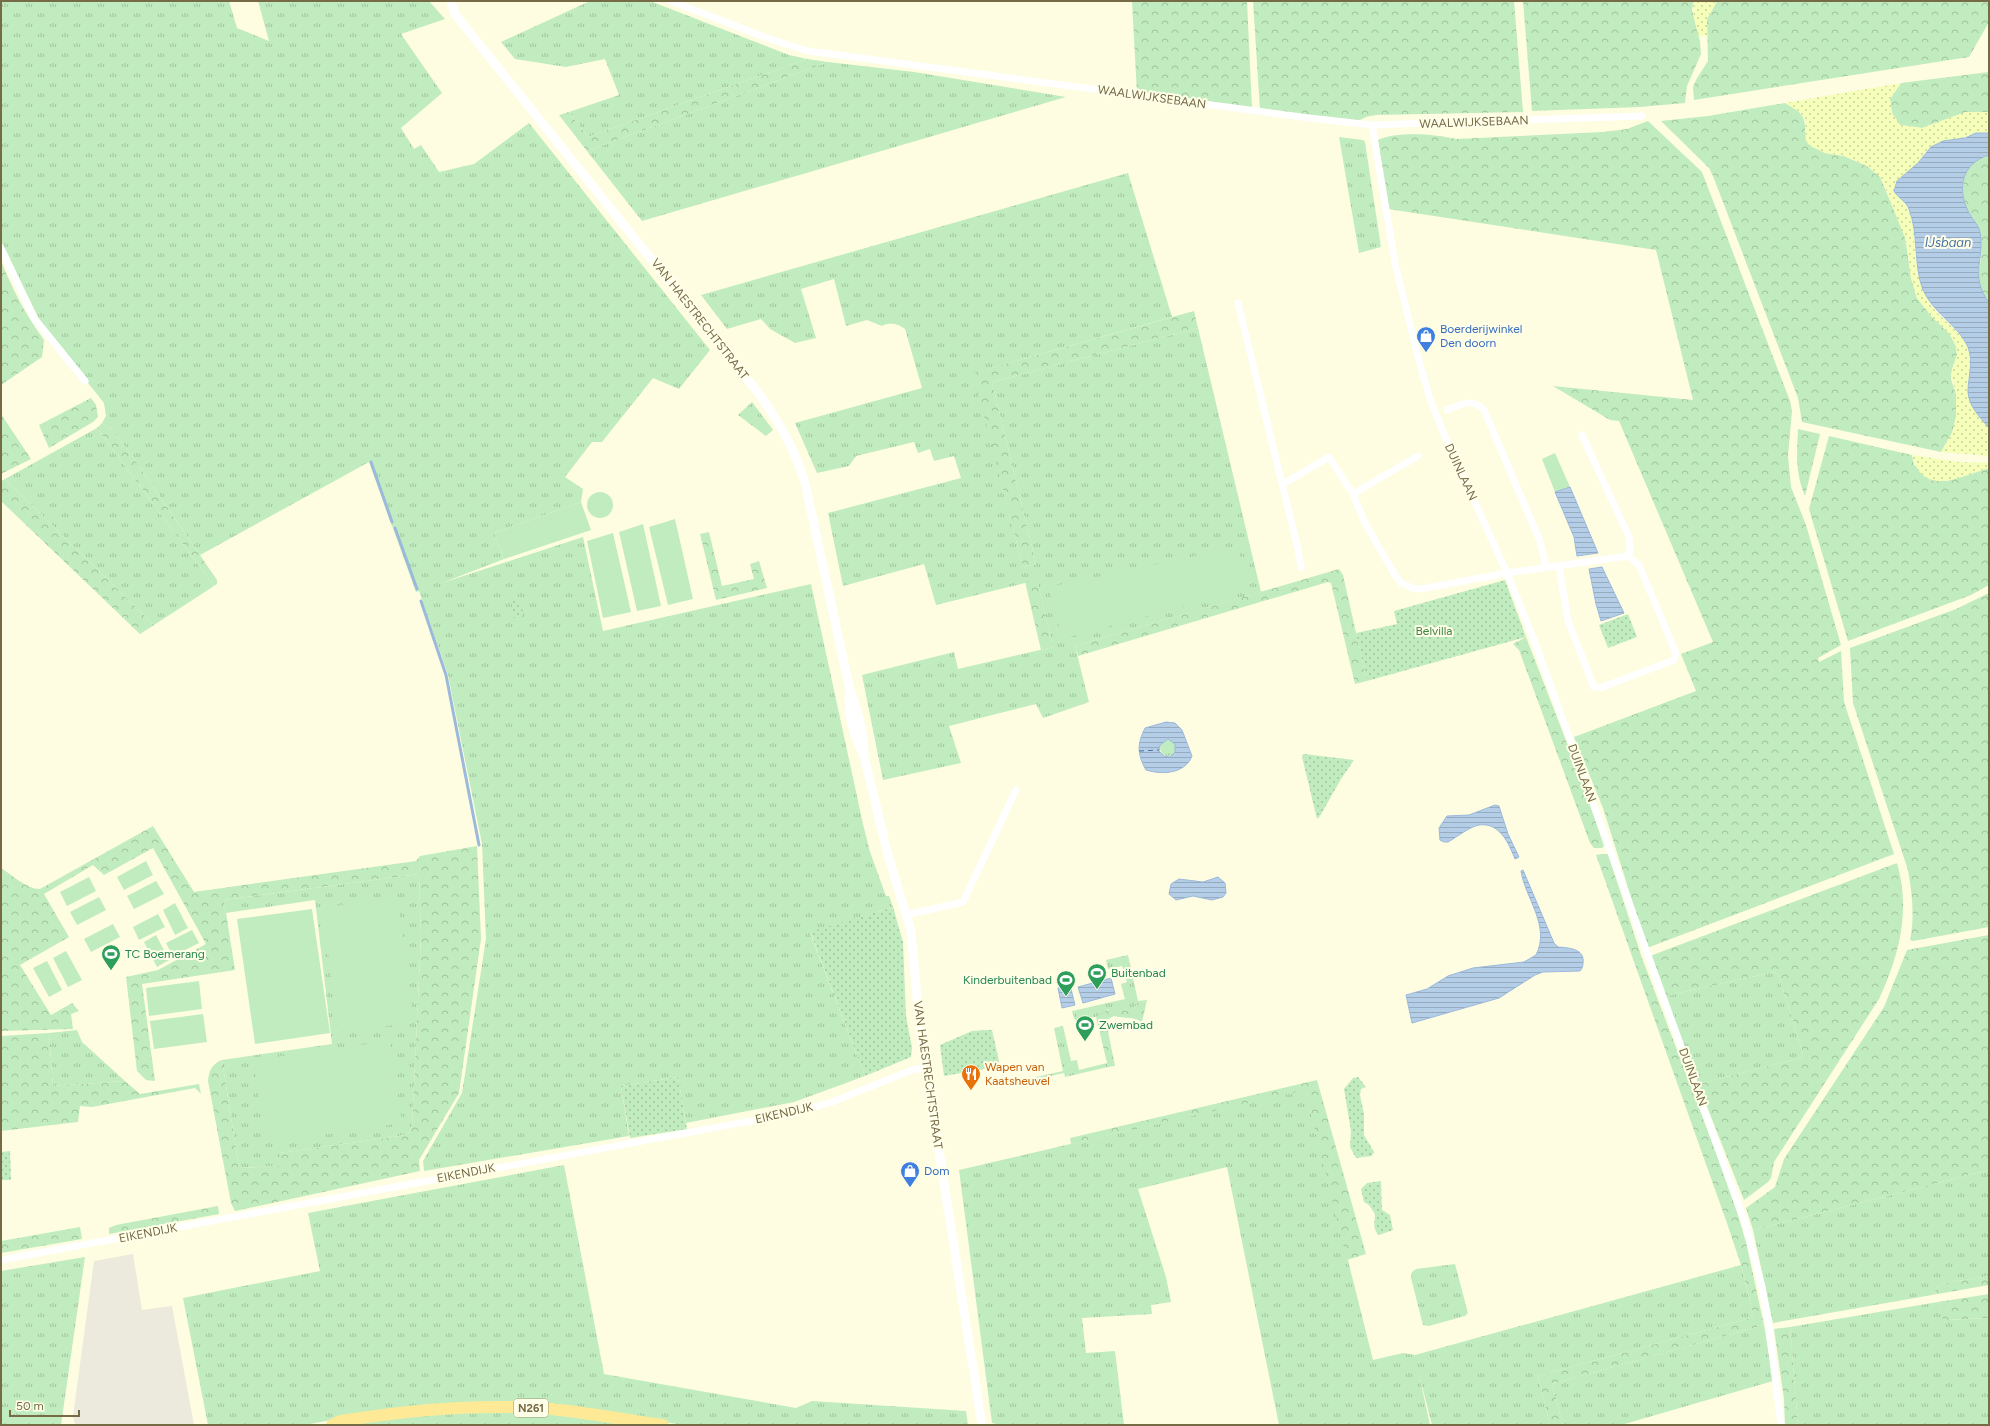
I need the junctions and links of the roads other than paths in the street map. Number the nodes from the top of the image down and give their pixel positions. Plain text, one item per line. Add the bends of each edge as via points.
1 (451, 1) edge
2 (671, 1) edge
3 (1642, 116) dead end
4 (1372, 125) junction
5 (1, 248) edge
6 (1238, 303) dead end
7 (85, 381) dead end
8 (1447, 410) dead end
9 (1582, 435) dead end
10 (1418, 456) dead end
11 (1283, 484) junction
12 (1353, 494) junction
13 (1628, 556) junction
14 (1559, 566) junction
15 (1301, 567) dead end
16 (1546, 567) junction
17 (1507, 573) junction
18 (1016, 790) dead end
19 (906, 915) junction
20 (926, 1068) junction
21 (1, 1260) edge
22 (332, 1425) edge
23 (663, 1425) edge
24 (982, 1425) edge
25 (1781, 1425) edge

1 - 19 street, VAN HAESTRECHTSTRAAT via 461,22 760,395 787,436 804,483 849,686 850,716 864,756 888,855
2 - 4 street, WAALWIJKSEBAAN via 808,51
3 - 4 street, WAALWIJKSEBAAN
4 - 17 street, DUINLAAN via 1395,263 1420,366 1446,439
5 - 7 street via 34,318
6 - 11 street
8 - 16 street via 1469,402 1484,410 1540,541
9 - 13 street via 1629,537
10 - 12 street
11 - 12 street via 1329,457
11 - 15 street
12 - 17 street via 1365,523 1401,583 1422,589
13 - 14 street
13 - 14 street via 1639,565 1676,657 1674,660 1600,688 1593,685 1568,621
14 - 16 street
16 - 17 street
17 - 25 street, DUINLAAN via 1534,640 1745,1223 1762,1287
18 - 19 street via 963,902
19 - 20 street, VAN HAESTRECHTSTRAAT via 911,931
20 - 21 street, EIKENDIJK via 912,1070 832,1102 794,1113
20 - 24 street, VAN HAESTRECHTSTRAAT
22 - 23 highway, N261 via 341,1421 399,1412 510,1407

